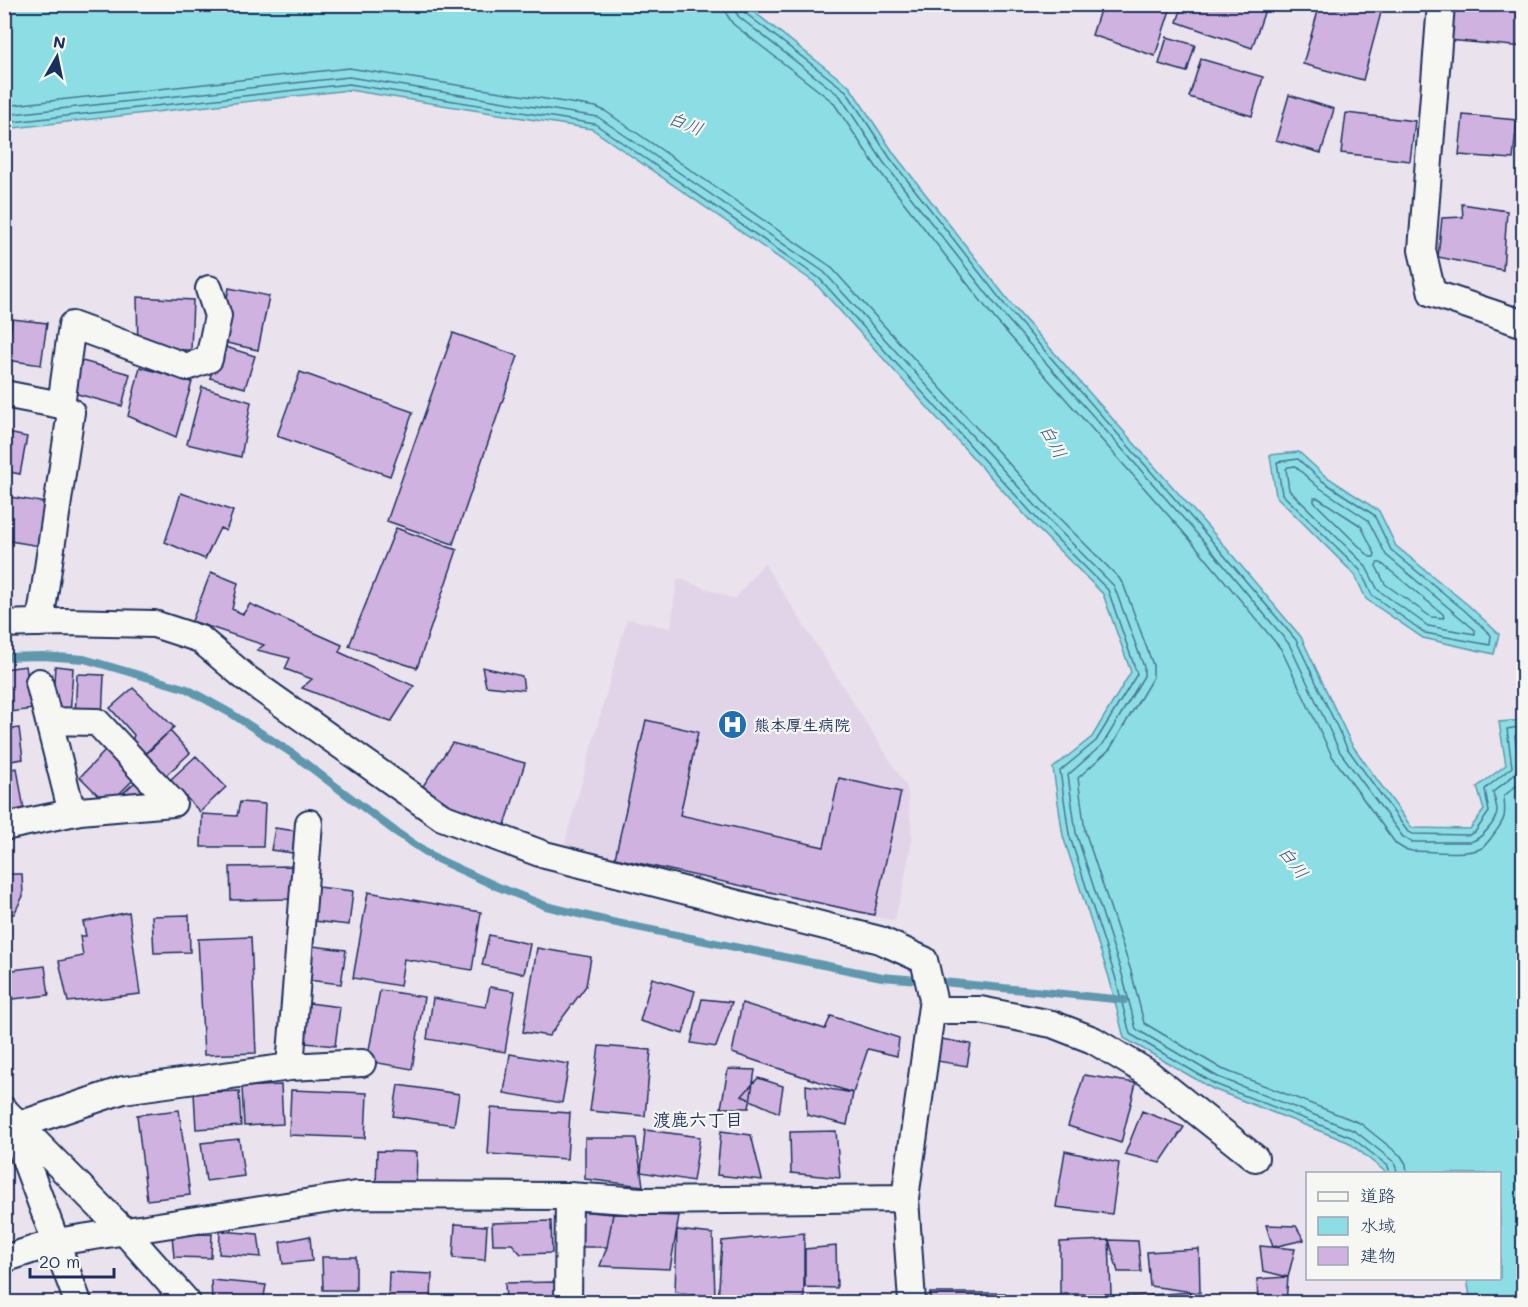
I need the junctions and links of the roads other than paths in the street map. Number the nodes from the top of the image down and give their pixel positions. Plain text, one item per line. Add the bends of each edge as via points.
1 (1441, 4) edge
2 (208, 289) dead end
3 (1524, 324) edge
4 (4, 394) edge
5 (61, 405) junction
6 (40, 623) junction
7 (4, 624) edge
8 (39, 682) dead end
9 (49, 721) junction
10 (72, 813) junction
11 (309, 823) dead end
12 (4, 827) edge
13 (932, 1004) junction
14 (362, 1063) dead end
15 (290, 1067) junction
16 (9, 1112) edge
17 (1255, 1158) dead end
18 (569, 1196) junction
19 (905, 1198) junction
20 (124, 1231) junction
21 (56, 1242) junction
22 (4, 1259) edge
23 (78, 1302) edge
24 (187, 1302) edge
25 (568, 1302) edge
26 (912, 1302) edge

1 - 3 street via 1422,250 1432,293
2 - 5 street via 218,316 209,359 187,367 72,326
4 - 5 street
5 - 6 street via 71,412
6 - 7 street
6 - 13 street via 154,624 200,639 246,678 442,817 545,855 880,940 924,960
8 - 9 street
9 - 10 street
9 - 10 street via 97,722 173,803
10 - 12 street
11 - 15 street
13 - 17 street via 1052,1024 1093,1040 1148,1073
13 - 19 street
14 - 15 street
15 - 16 street via 123,1090
16 - 20 street
16 - 21 street
18 - 19 street via 642,1201
18 - 20 street via 356,1195
18 - 25 street
19 - 26 street
20 - 21 street
20 - 24 street
21 - 22 street
21 - 23 street

